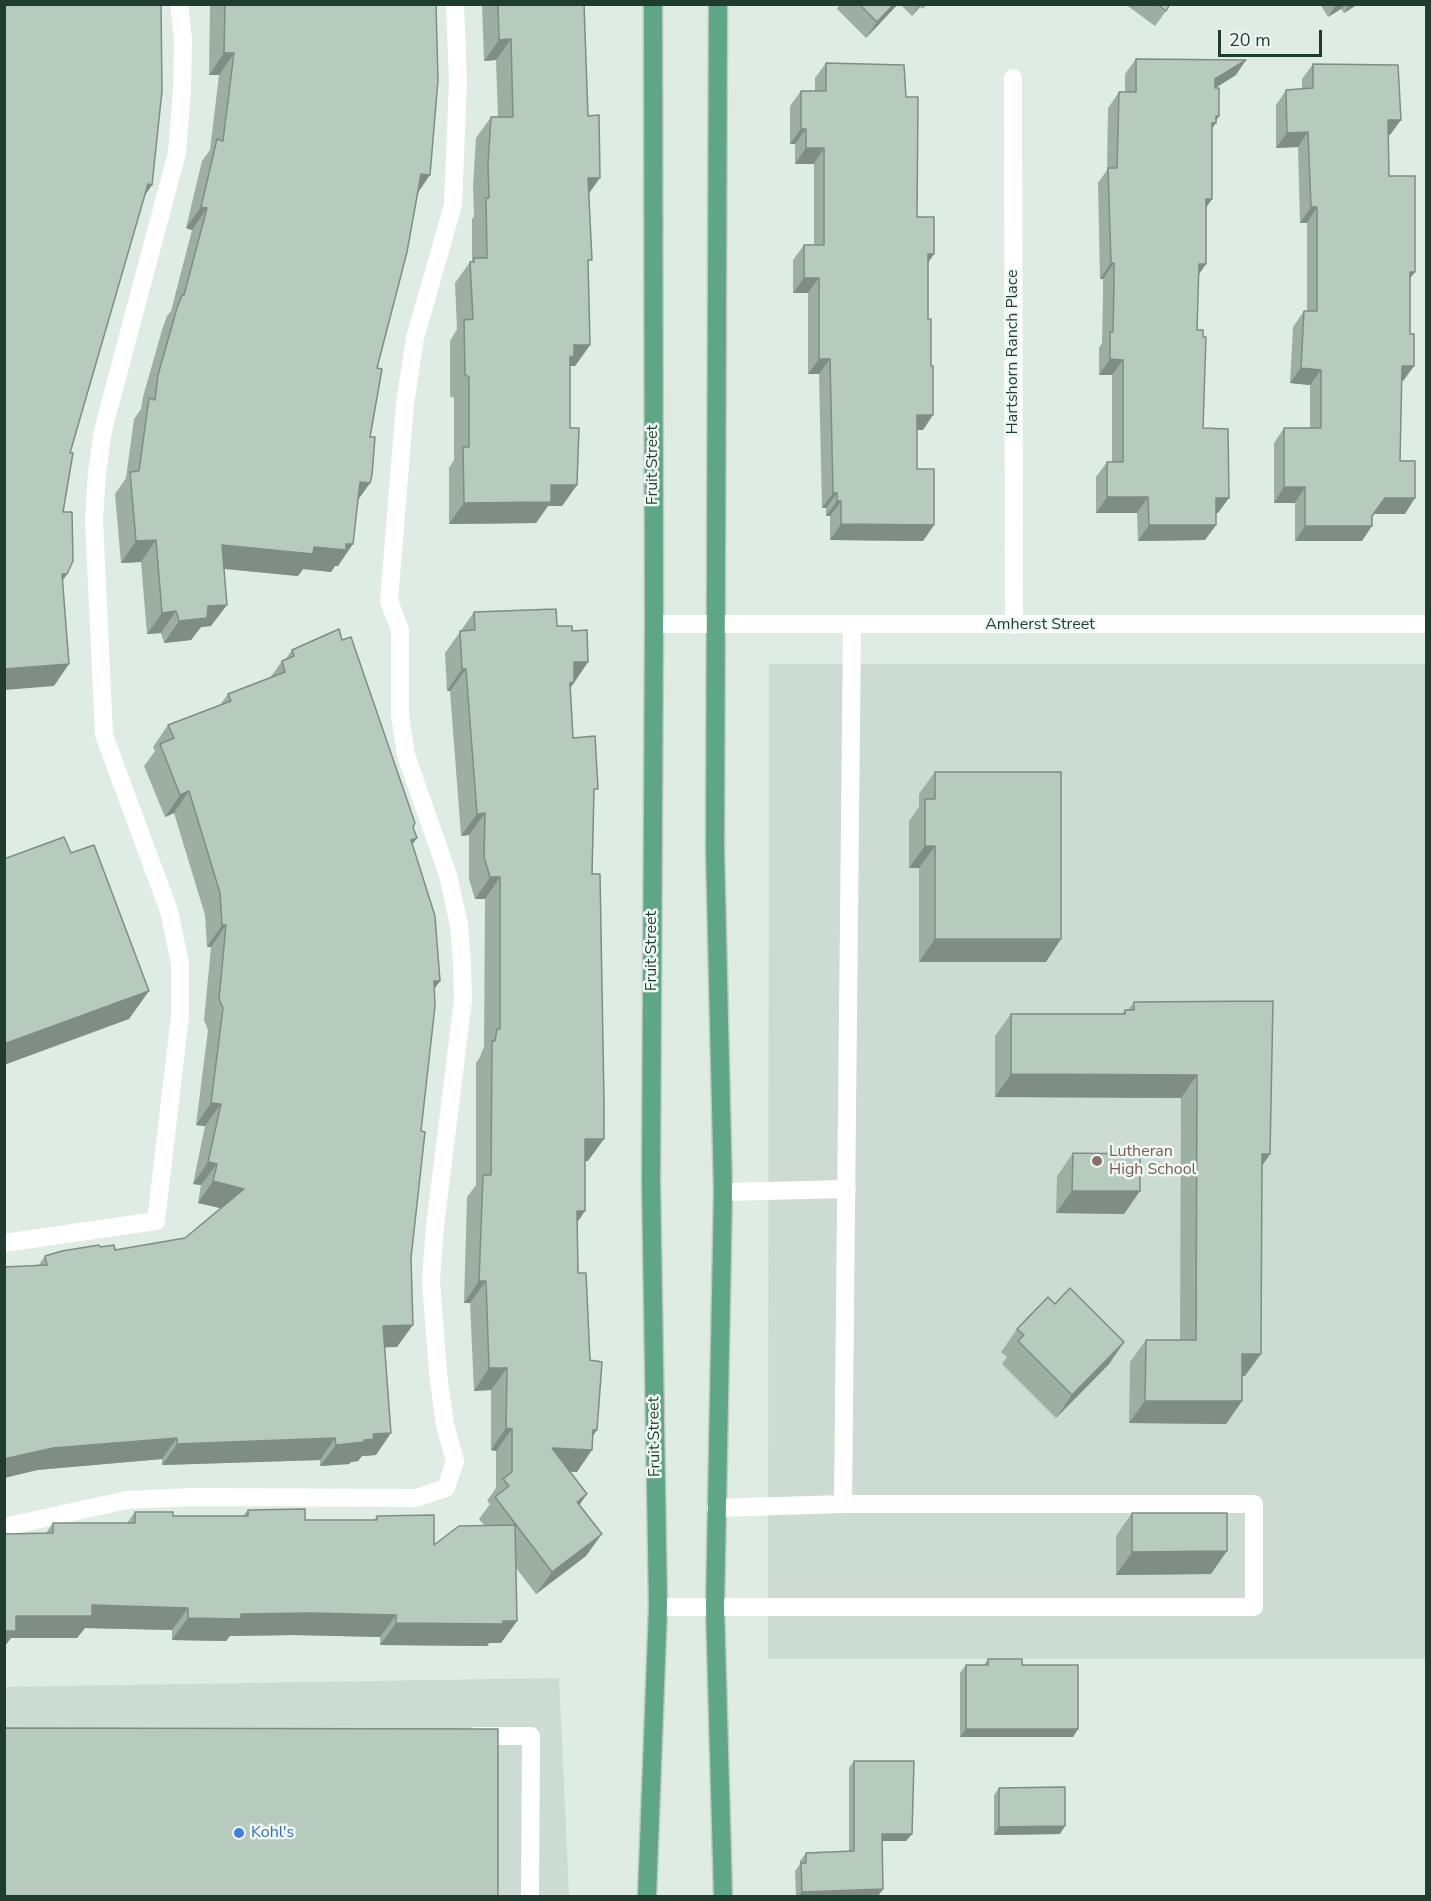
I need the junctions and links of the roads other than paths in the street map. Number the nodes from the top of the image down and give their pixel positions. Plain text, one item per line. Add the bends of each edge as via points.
1 (179, 4) edge
2 (454, 4) edge
3 (652, 4) edge
4 (718, 4) edge
5 (1013, 78) dead end
6 (654, 624) junction
7 (716, 624) junction
8 (1426, 624) edge
9 (852, 625) junction
10 (1014, 625) junction
11 (847, 1189) junction
12 (723, 1192) junction
13 (4, 1243) edge
14 (843, 1504) junction
15 (716, 1508) junction
16 (4, 1527) edge
17 (658, 1607) junction
18 (715, 1607) junction
19 (459, 1736) edge
20 (530, 1896) edge
21 (647, 1896) edge
22 (723, 1896) edge

1 - 13 street via 183,39 177,153 103,430 94,520 104,735 169,911 180,963 180,1016 156,1221
2 - 16 street via 458,81 453,205 415,338 405,404 389,601 400,630 400,715 406,755 448,875 459,925 462,963 462,1000 431,1281 438,1373 455,1461 446,1488 416,1498 127,1500
3 - 6 main road, Fruit Street
4 - 7 main road
5 - 10 street, Hartshorn Ranch Place
6 - 7 street, Amherst Street
6 - 17 main road, Fruit Street via 651,1181
7 - 9 street, Amherst Street
7 - 12 main road
8 - 10 street, Amherst Street
9 - 10 street, Amherst Street
9 - 11 street
11 - 12 street
11 - 14 street
12 - 15 main road
14 - 15 street
14 - 18 street via 1254,1504 1254,1607
15 - 18 main road
17 - 18 street
17 - 21 main road, Fruit Street
18 - 22 main road
19 - 20 street via 531,1736

